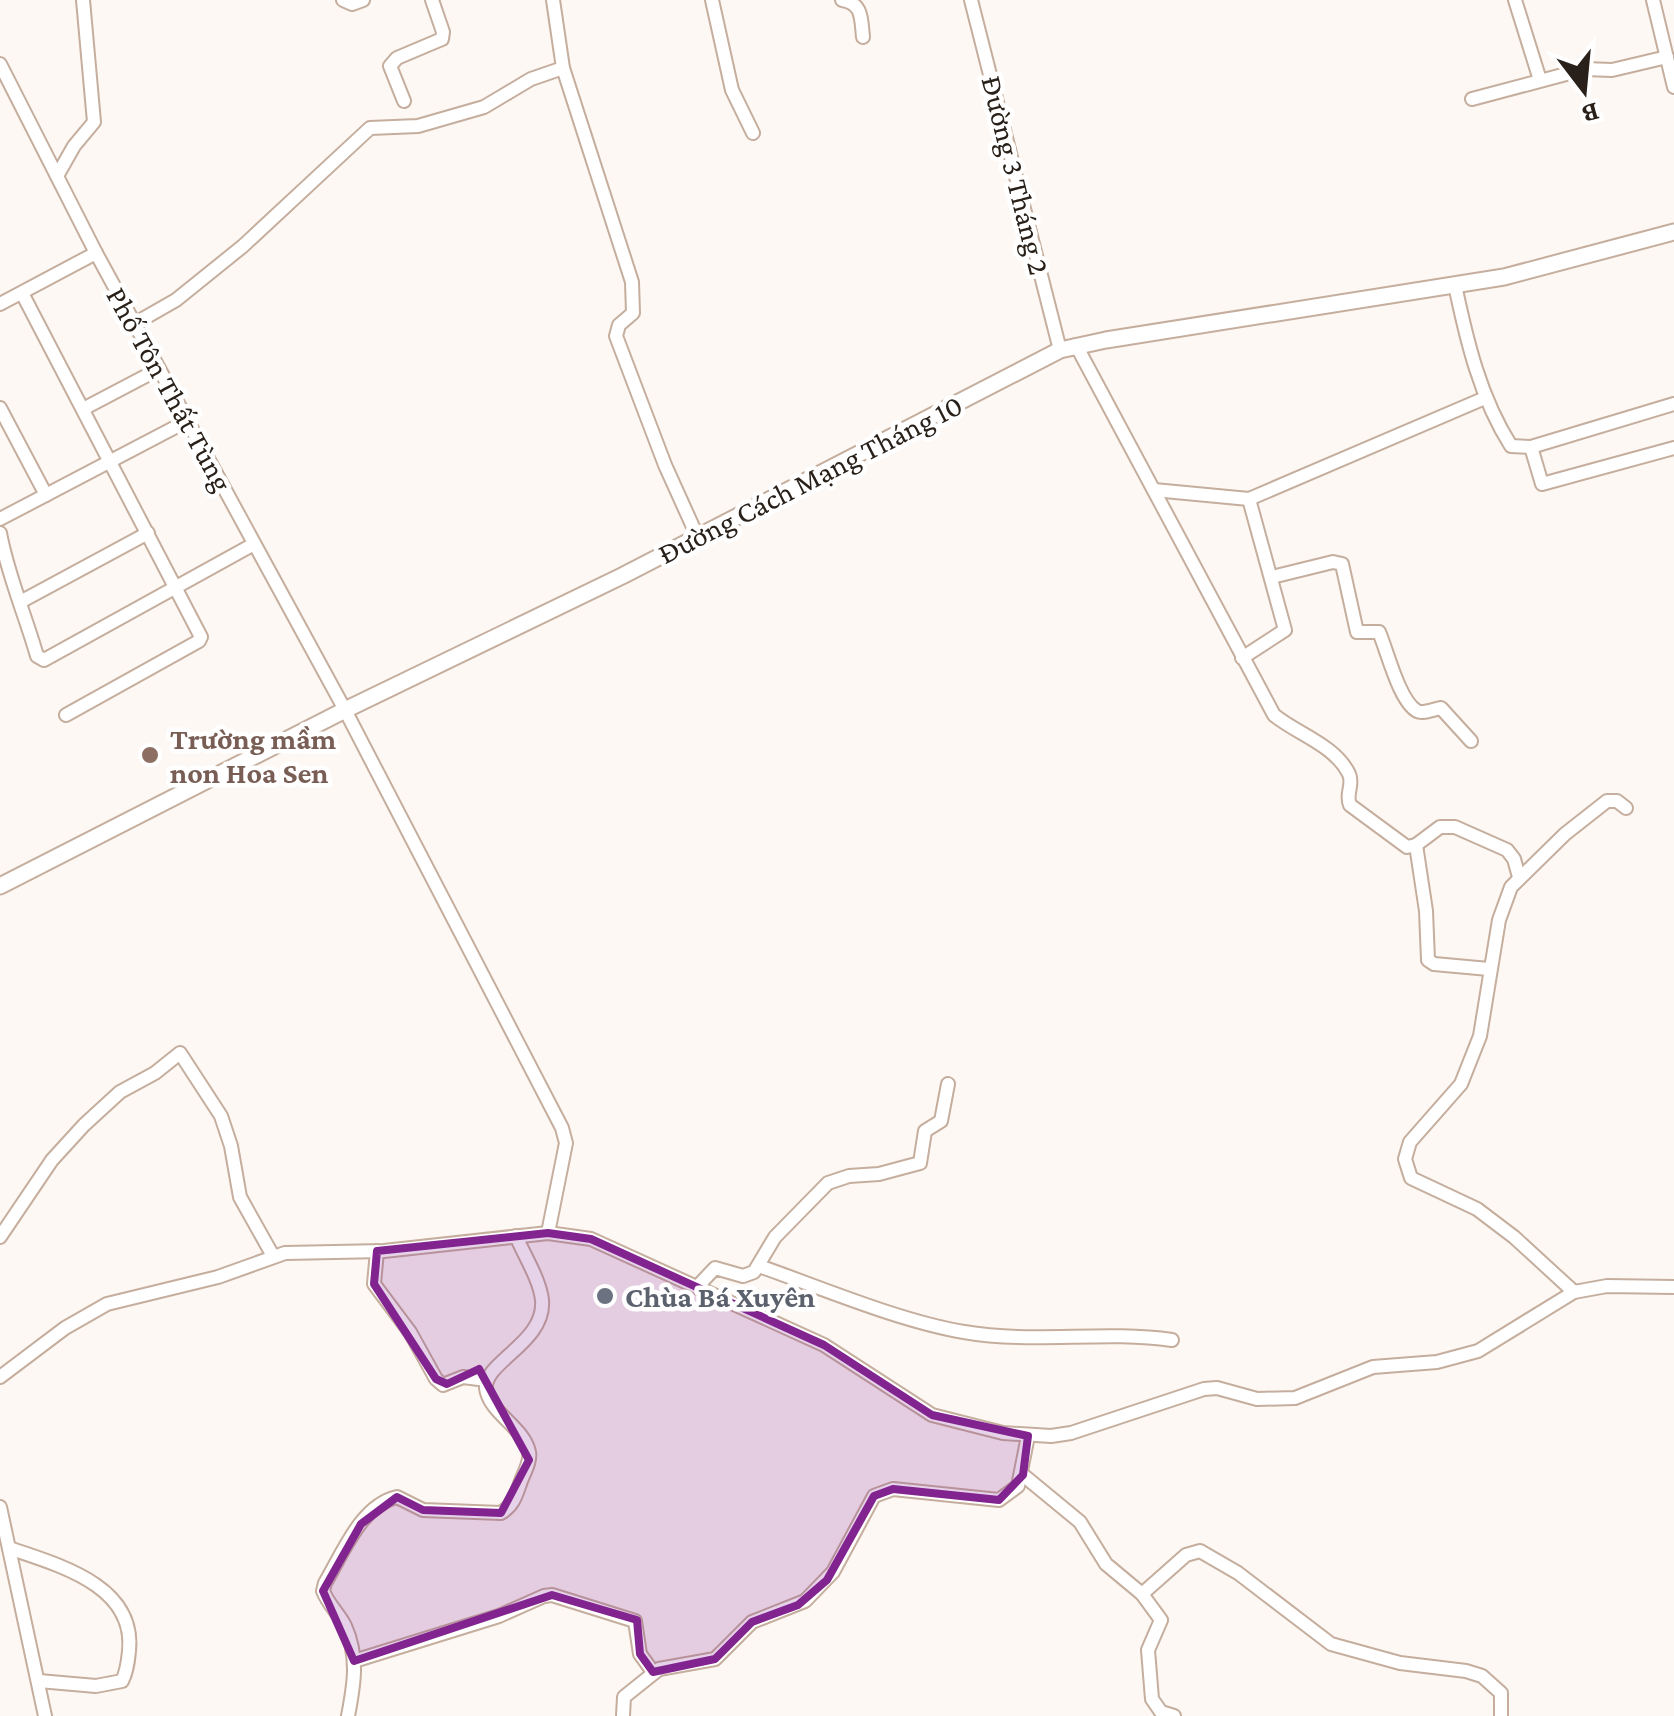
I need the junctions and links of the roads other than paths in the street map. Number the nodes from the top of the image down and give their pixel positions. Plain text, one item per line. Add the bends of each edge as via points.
1 (83, 0) edge
2 (343, 0) edge
3 (363, 0) edge
4 (432, 0) edge
5 (553, 0) edge
6 (712, 0) edge
7 (842, 0) edge
8 (971, 0) edge
9 (1516, 0) edge
10 (1654, 0) edge
11 (863, 37) dead end
12 (1666, 57) junction
13 (0, 64) edge
14 (564, 68) junction
15 (1540, 80) junction
16 (1674, 86) edge
17 (1472, 99) dead end
18 (404, 101) dead end
19 (753, 134) dead end
20 (57, 176) junction
21 (1674, 232) edge
22 (96, 253) junction
23 (1455, 286) junction
24 (22, 293) junction
25 (0, 304) edge
26 (134, 324) junction
27 (1068, 347) junction
28 (159, 369) junction
29 (1485, 398) junction
30 (1674, 404) edge
31 (0, 408) edge
32 (83, 409) junction
33 (187, 421) junction
34 (1531, 446) junction
35 (1674, 448) edge
36 (110, 461) junction
37 (1154, 490) junction
38 (46, 495) junction
39 (1249, 499) junction
40 (3, 514) edge
41 (148, 533) junction
42 (0, 534) edge
43 (698, 538) junction
44 (254, 544) junction
45 (1272, 577) junction
46 (177, 587) junction
47 (22, 602) junction
48 (1242, 658) junction
49 (345, 710) junction
50 (66, 715) dead end
51 (1471, 741) dead end
52 (1626, 808) dead end
53 (1416, 845) junction
54 (1519, 877) junction
55 (0, 886) edge
56 (1489, 969) junction
57 (948, 1084) dead end
58 (548, 1232) junction
59 (516, 1236) junction
60 (0, 1237) edge
61 (377, 1251) junction
62 (273, 1256) junction
63 (759, 1266) junction
64 (698, 1286) junction
65 (1674, 1287) edge
66 (1574, 1292) junction
67 (1172, 1340) dead end
68 (0, 1377) edge
69 (487, 1380) junction
70 (1028, 1436) junction
71 (1023, 1476) junction
72 (0, 1506) edge
73 (9, 1548) junction
74 (1142, 1594) junction
75 (354, 1661) junction
76 (652, 1672) junction
77 (39, 1680) junction
78 (46, 1716) edge
79 (348, 1716) edge
80 (623, 1716) edge
81 (1174, 1716) edge
82 (1501, 1716) edge

1 - 20 street via 94,122
2 - 3 street
4 - 18 street via 442,38 390,66
5 - 14 street
6 - 19 street via 732,90
7 - 11 street via 859,8
8 - 27 street, Đường 3 Tháng 2
9 - 15 street
10 - 12 street
12 - 15 street
12 - 16 street
13 - 20 street, Phố Tôn Thất Tùng
14 - 26 street via 484,107 418,126 370,128 243,246
14 - 43 street via 632,282 633,313 616,336
15 - 17 street
20 - 22 street, Phố Tôn Thất Tùng
21 - 23 main road, Đường Cách Mạng Tháng 10
22 - 24 street
22 - 26 street, Phố Tôn Thất Tùng
23 - 27 main road, Đường Cách Mạng Tháng 10
23 - 29 street
24 - 25 street
24 - 32 street
26 - 28 street, Phố Tôn Thất Tùng
27 - 37 street, Đường 3 Tháng 2
27 - 43 main road, Đường Cách Mạng Tháng 10
28 - 32 street
28 - 33 street, Phố Tôn Thất Tùng
29 - 34 street via 1510,446
29 - 39 street
30 - 34 street
31 - 38 street
32 - 36 street
33 - 36 street
33 - 44 street, Phố Tôn Thất Tùng
34 - 35 street via 1542,484
36 - 38 street
36 - 41 street
37 - 39 street
37 - 48 street, Đường 3 Tháng 2
38 - 40 street
39 - 45 street
41 - 46 street
41 - 47 street
42 - 47 street
43 - 49 main road, Đường Cách Mạng Tháng 10
44 - 46 street
44 - 49 street, Phố Tôn Thất Tùng
45 - 48 street via 1285,630
45 - 51 street via 1342,564 1357,632 1379,632 1394,677 1416,710 1441,708
46 - 47 street via 48,659 38,656
46 - 50 street via 199,641
48 - 53 street, Đường 3 Tháng 2 via 1274,715 1319,743 1348,772 1350,805 1404,845
49 - 55 main road, Đường Cách Mạng Tháng 10
49 - 58 street, Phố Tôn Thất Tùng via 562,1128 566,1144
52 - 54 street via 1607,801
53 - 54 street via 1440,827 1456,827 1507,850
53 - 56 street via 1428,960
54 - 56 street via 1501,912
56 - 66 street via 1480,1036 1466,1072 1414,1135 1405,1166 1417,1182 1477,1209
57 - 63 street via 942,1121 925,1130 920,1163 828,1184 775,1237
58 - 59 street
58 - 64 street via 591,1239
59 - 61 street
59 - 69 street via 542,1306 527,1340
60 - 62 street via 84,1125 180,1053 221,1116 240,1198
61 - 62 street
61 - 69 street via 374,1284 436,1379
62 - 68 street via 202,1282 107,1304
63 - 64 street via 743,1276 715,1268
63 - 67 street via 964,1332
64 - 70 street via 824,1345 918,1409
65 - 66 street
66 - 70 street via 1458,1358 1372,1368 1275,1401 1204,1389 1071,1433
69 - 75 street via 490,1399 529,1452 514,1502 492,1514 424,1510 397,1496 378,1504 323,1591 343,1623
70 - 71 street
71 - 74 street via 1072,1514 1106,1564
71 - 76 street via 1010,1494 988,1501 882,1491 868,1503 834,1572 805,1600 752,1622 715,1659
72 - 73 street
73 - 77 street
73 - 77 street via 78,1574 120,1608 130,1626 122,1681 96,1686
74 - 81 street via 1162,1620 1148,1650 1152,1699
74 - 82 street via 1186,1555 1200,1551 1344,1650 1482,1676 1501,1693
75 - 76 street via 552,1596 635,1621 640,1654
75 - 79 street
76 - 80 street via 624,1697
77 - 78 street

